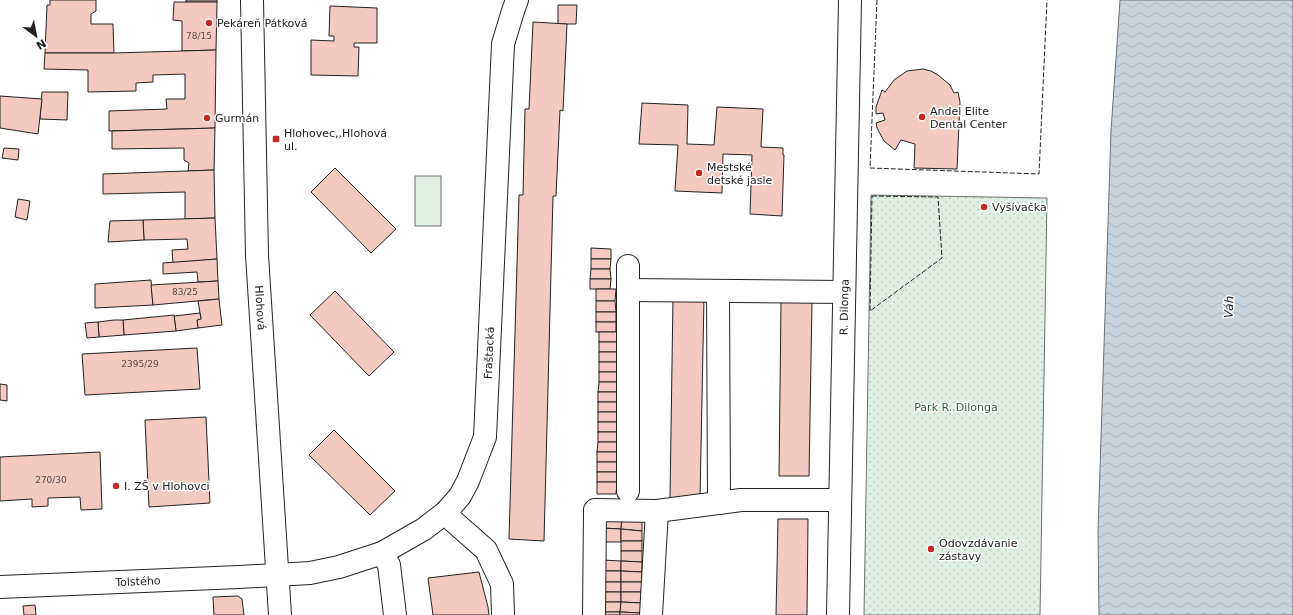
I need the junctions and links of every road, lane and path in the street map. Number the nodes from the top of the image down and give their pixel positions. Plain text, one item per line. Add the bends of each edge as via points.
1 (252, 0) edge
2 (517, 0) edge
3 (850, 0) edge
4 (628, 266) dead end
5 (628, 290) junction
6 (718, 291) junction
7 (844, 292) junction
8 (628, 491) dead end
9 (840, 500) junction
10 (719, 503) junction
11 (657, 511) junction
12 (446, 512) junction
13 (382, 553) junction
14 (276, 575) junction
15 (0, 587) edge
16 (280, 615) edge
17 (395, 615) edge
18 (503, 615) edge
19 (594, 615) edge
20 (651, 615) edge
21 (838, 615) edge

1 - 14 street, Hlohová via 257,255
2 - 12 street, Fraštacká via 503,44 485,437 468,481 460,496
3 - 7 street, R. Dilonga
4 - 5 street
5 - 6 street
5 - 8 street
6 - 7 street
6 - 10 street
7 - 9 street, R. Dilonga
9 - 10 street via 741,500
9 - 21 street, R. Dilonga
10 - 11 street
11 - 19 street via 596,510
11 - 20 street
12 - 13 street, Fraštacká via 424,529
12 - 18 street via 486,550 502,584
13 - 14 street, Fraštacká via 339,567
13 - 17 street via 389,566
14 - 15 street, Tolstého
14 - 16 street, Hlohová

